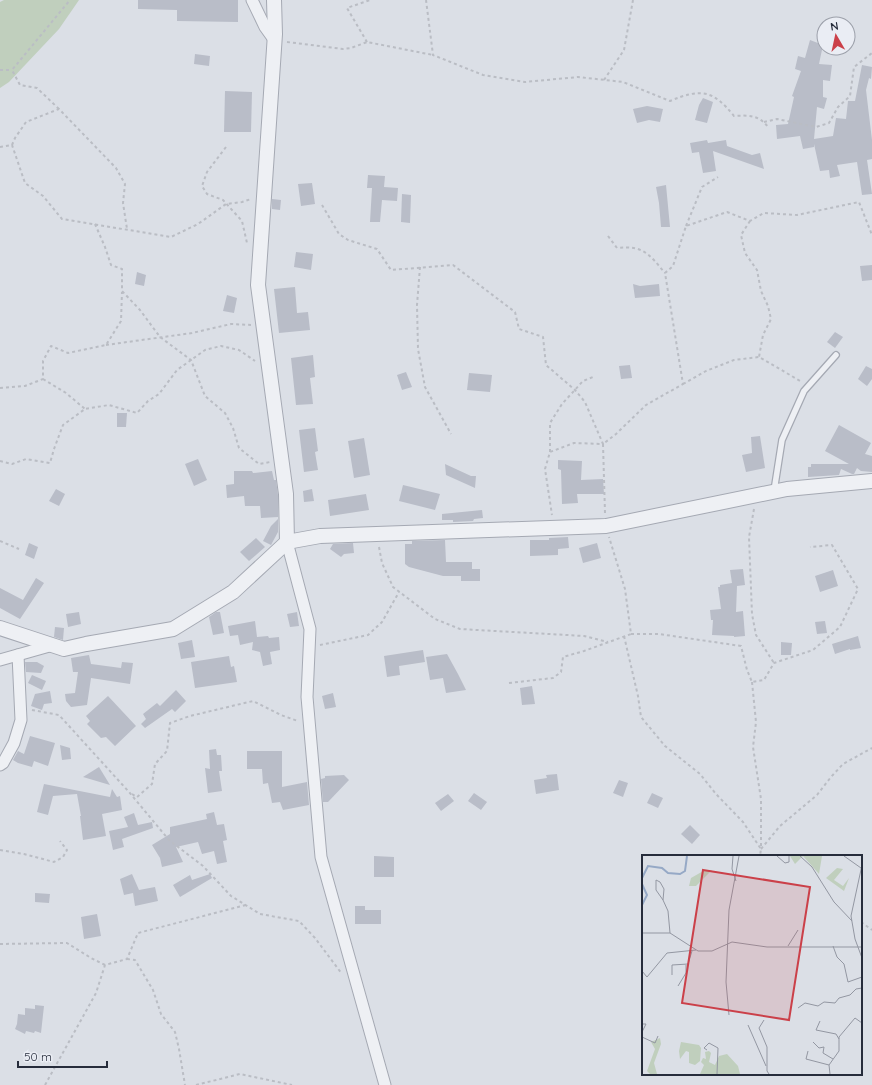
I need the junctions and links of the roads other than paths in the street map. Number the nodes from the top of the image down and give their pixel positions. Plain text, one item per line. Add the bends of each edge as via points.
1 (252, 0) edge
2 (274, 0) edge
3 (275, 41) junction
4 (836, 355) dead end
5 (872, 481) edge
6 (774, 491) junction
7 (287, 542) junction
8 (0, 628) edge
9 (53, 645) junction
10 (18, 655) junction
11 (0, 660) edge
12 (0, 765) edge
13 (385, 1085) edge

1 - 3 street
2 - 3 street
3 - 7 street via 258,285 286,494
4 - 6 lane via 804,391 782,440
5 - 6 street
6 - 7 street via 606,526 320,536
7 - 9 street via 232,592 173,629 64,649
7 - 13 street via 310,629 307,697 321,857
8 - 9 street
9 - 10 street
10 - 11 street
10 - 12 street via 21,720 14,744

